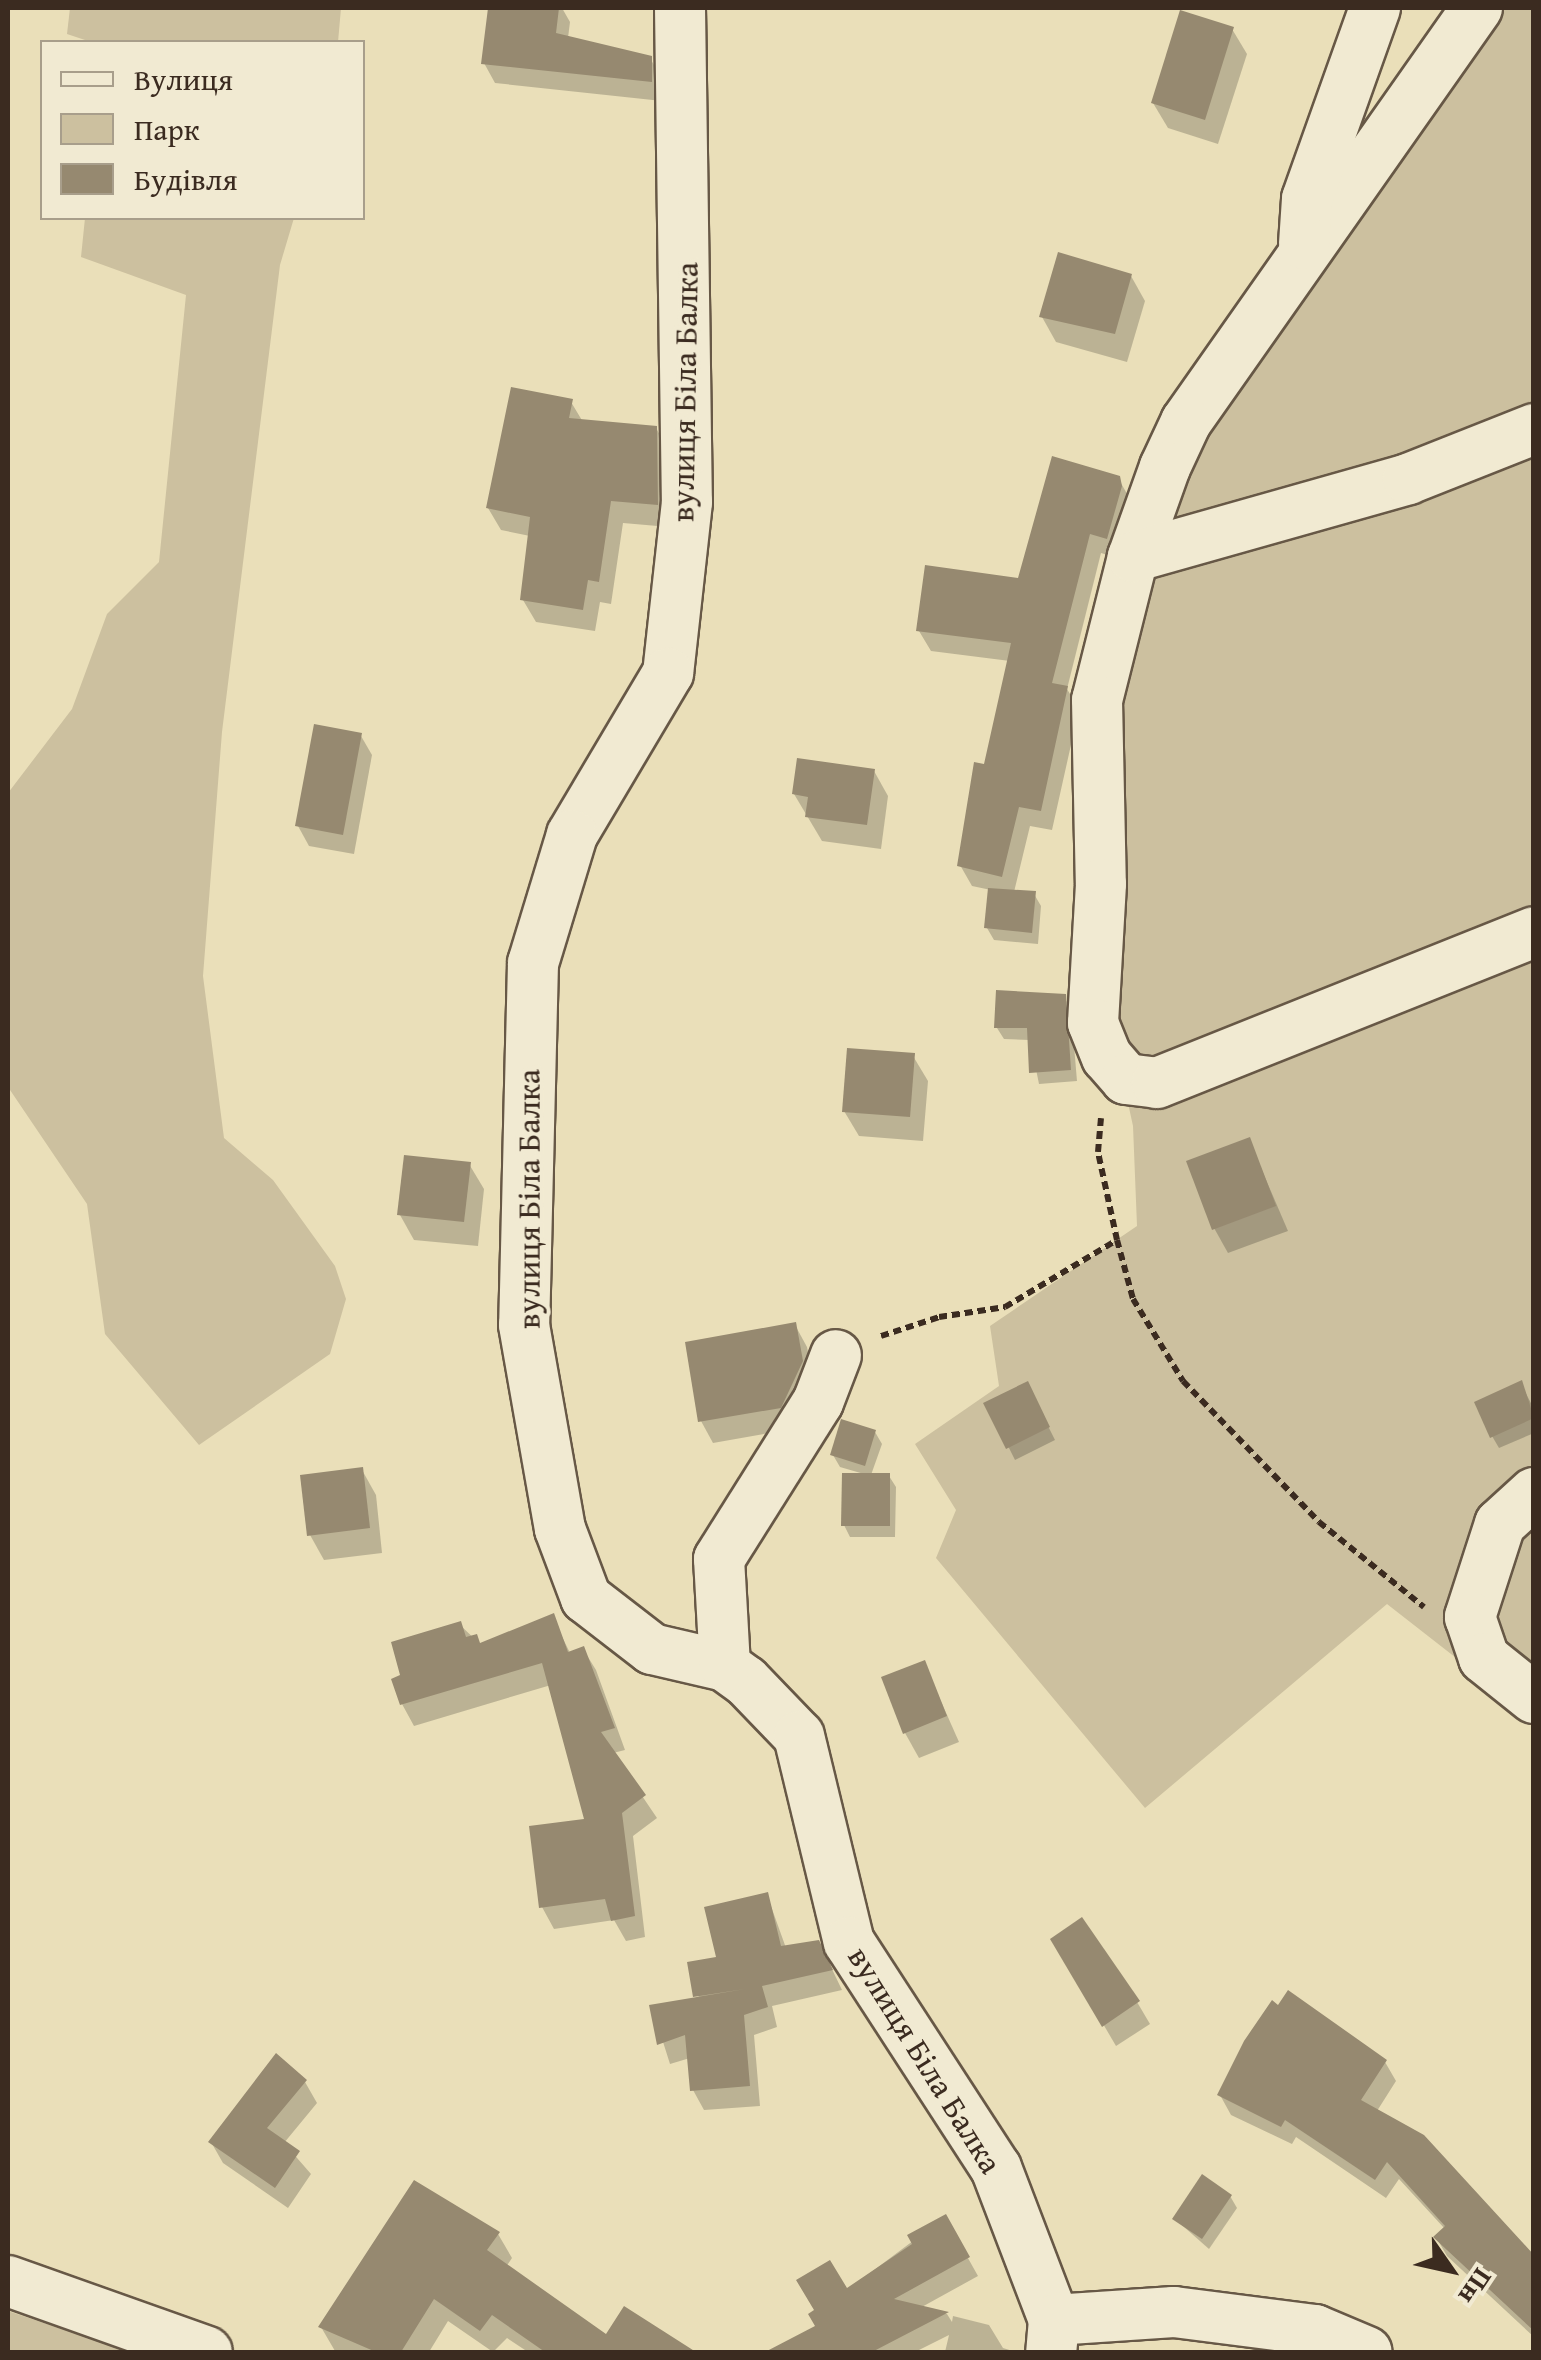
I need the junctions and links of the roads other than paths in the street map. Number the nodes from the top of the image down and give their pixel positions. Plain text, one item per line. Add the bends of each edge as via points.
1 (680, 8) edge
2 (1376, 8) edge
3 (1477, 8) edge
4 (1303, 254) junction
5 (1534, 429) edge
6 (1133, 557) junction
7 (1534, 932) edge
8 (836, 1355) road end
9 (1534, 1493) edge
10 (724, 1666) junction
11 (1534, 1698) edge
12 (8, 2281) edge
13 (1052, 2336) edge
14 (208, 2352) edge
15 (1367, 2352) edge

1 - 10 street, вулиця Біла Балка via 687,502 668,673 572,836 533,964 523,1292 560,1529 586,1598 652,1649
2 - 4 street via 1307,199
3 - 4 street
4 - 6 street via 1186,422
5 - 6 street via 1408,479
6 - 7 street via 1097,700 1101,884 1094,1023 1107,1057 1126,1079 1157,1083
8 - 10 street via 818,1402 719,1559
9 - 11 street via 1500,1524 1470,1617 1484,1658
10 - 13 street, вулиця Біла Балка via 766,1696 800,1736 849,1942 996,2168
12 - 14 street
13 - 15 street via 1174,2312 1315,2330

